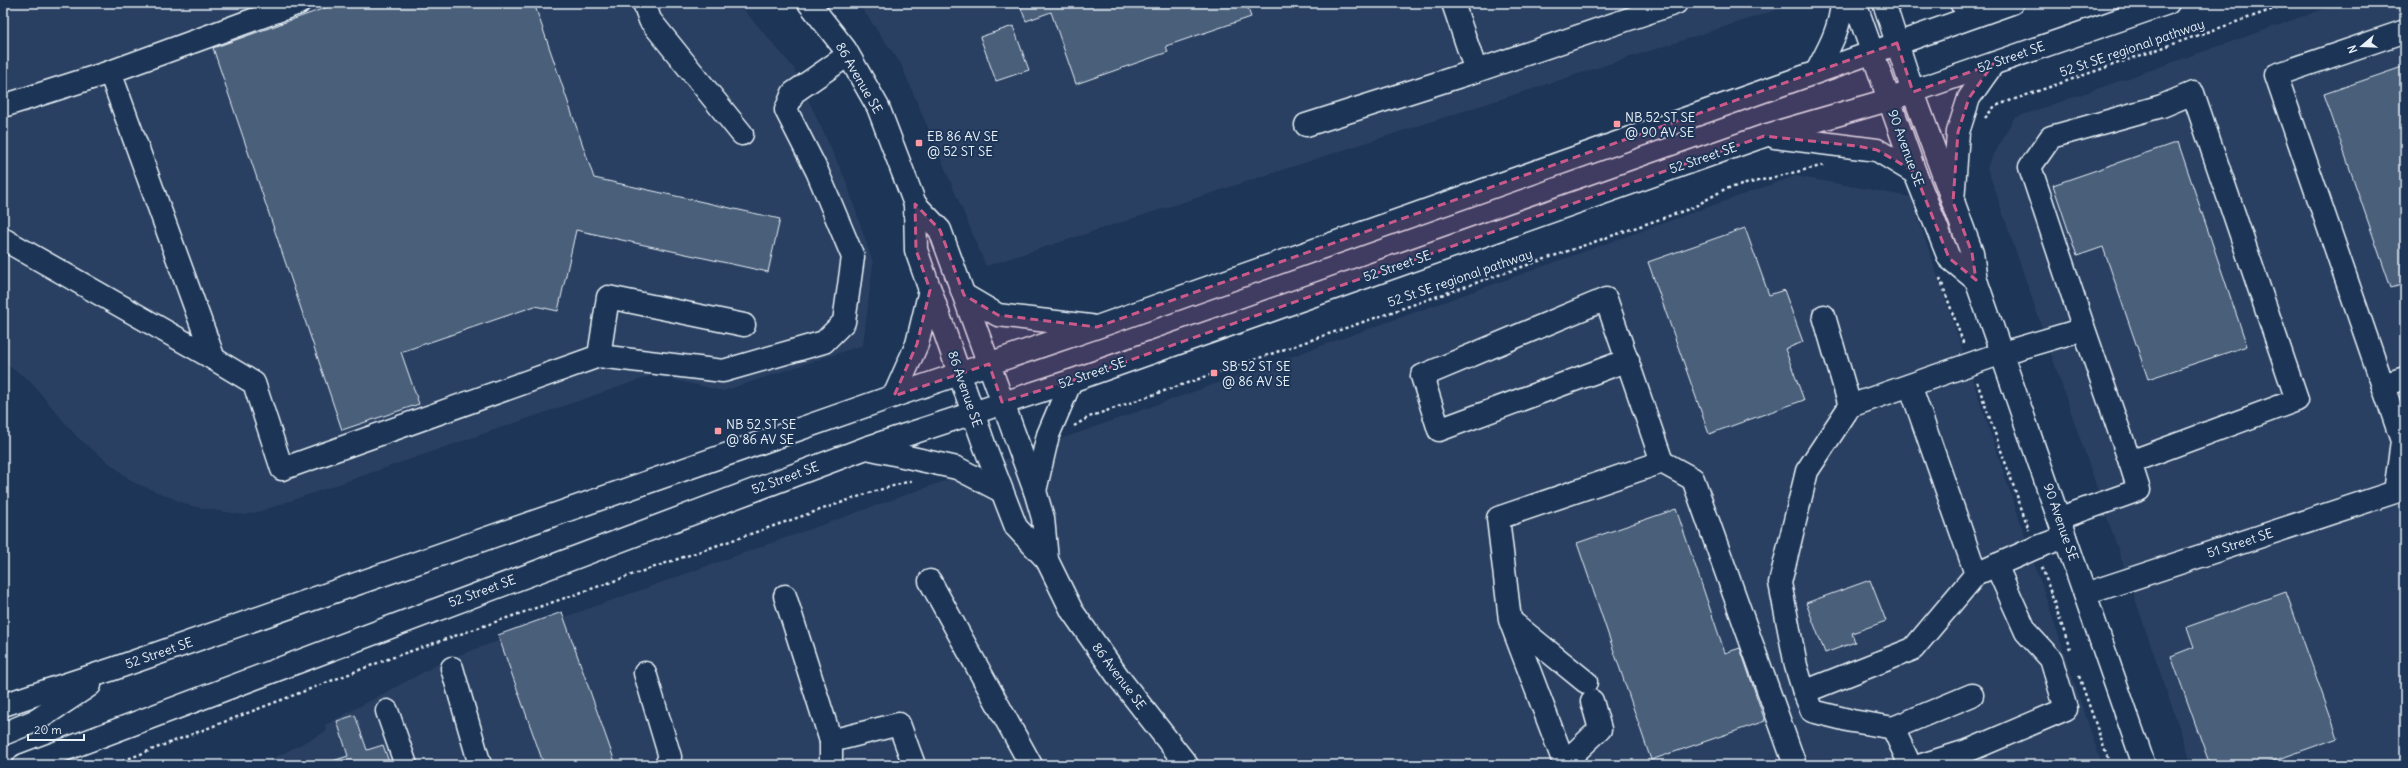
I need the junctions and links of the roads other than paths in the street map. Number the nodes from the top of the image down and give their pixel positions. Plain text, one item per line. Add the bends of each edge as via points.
1 (299, 3) edge
2 (644, 3) edge
3 (809, 3) edge
4 (1453, 3) edge
5 (1676, 3) edge
6 (1842, 3) edge
7 (1855, 3) edge
8 (1884, 3) edge
9 (1961, 3) edge
10 (2168, 3) edge
11 (2007, 5) edge
12 (2405, 31) edge
13 (1897, 43) junction
14 (1872, 52) junction
15 (848, 55) junction
16 (1993, 64) junction
17 (1476, 71) junction
18 (1818, 71) junction
19 (110, 72) junction
20 (1913, 92) junction
21 (1888, 100) junction
22 (3, 106) edge
23 (1306, 125) dead end
24 (742, 134) dead end
25 (1764, 136) junction
26 (1915, 173) junction
27 (1953, 202) junction
28 (915, 204) junction
29 (3, 239) edge
30 (1976, 280) junction
31 (930, 290) junction
32 (964, 294) junction
33 (1824, 316) dead end
34 (744, 326) dead end
35 (1097, 327) junction
36 (2084, 330) junction
37 (2002, 353) junction
38 (599, 356) junction
39 (214, 359) junction
40 (1628, 360) junction
41 (989, 364) junction
42 (960, 374) junction
43 (2405, 378) edge
44 (1071, 381) junction
45 (1910, 385) junction
46 (2382, 385) junction
47 (894, 396) junction
48 (1002, 402) junction
49 (1850, 406) junction
50 (973, 412) junction
51 (866, 448) junction
52 (1662, 462) junction
53 (2130, 462) junction
54 (1001, 491) junction
55 (1035, 492) junction
56 (2063, 528) junction
57 (1047, 560) junction
58 (1996, 565) junction
59 (1976, 574) junction
60 (930, 581) dead end
61 (2085, 594) junction
62 (785, 596) dead end
63 (1510, 620) junction
64 (452, 668) dead end
65 (113, 670) junction
66 (645, 673) dead end
67 (1804, 692) junction
68 (1972, 695) dead end
69 (3, 705) edge
70 (387, 711) dead end
71 (1894, 728) junction
72 (3, 734) edge
73 (831, 741) junction
74 (1564, 764) edge
75 (24, 765) edge
76 (406, 765) edge
77 (480, 765) edge
78 (666, 765) edge
79 (831, 765) edge
80 (914, 765) edge
81 (1031, 765) edge
82 (1187, 765) edge
83 (1795, 765) edge
84 (1910, 765) edge
85 (1922, 765) edge
86 (2144, 765) edge

1 - 19 main road
2 - 24 main road via 650,20
3 - 15 main road, 86 Avenue SE
4 - 17 main road
5 - 17 main road
6 - 18 main road via 1835,36
7 - 14 main road, 90 Avenue SE
8 - 13 main road, 90 Avenue SE
9 - 11 main road
10 - 16 main road, 52 Street SE
11 - 13 main road, 52 Street SE
12 - 46 main road via 2276,75
13 - 14 main road, 52 Street SE
13 - 20 main road, 90 Avenue SE
14 - 18 main road, 52 Street SE
14 - 21 main road, 90 Avenue SE
15 - 28 main road, 86 Avenue SE via 878,107
15 - 38 main road via 793,93 786,110 817,171 853,257 844,322 824,342 723,371
16 - 20 main road, 52 Street SE
16 - 27 main road via 1969,98 1958,132
17 - 23 main road
18 - 35 main road, 52 Street SE
19 - 22 main road
19 - 39 main road
20 - 21 main road, 52 Street SE
20 - 27 main road, 90 Avenue SE
21 - 25 main road, 52 Street SE
21 - 26 main road, 90 Avenue SE
25 - 26 main road via 1878,150
25 - 44 main road, 52 Street SE
26 - 30 main road, 90 Avenue SE via 1949,258
27 - 30 main road, 90 Avenue SE via 1972,253
28 - 31 main road, 86 Avenue SE via 916,250
28 - 32 main road, 86 Avenue SE via 940,230
29 - 39 main road
30 - 37 main road, 90 Avenue SE
31 - 42 main road, 86 Avenue SE
31 - 47 main road via 917,344
32 - 35 main road via 998,315
32 - 41 main road, 86 Avenue SE
33 - 49 main road
34 - 38 main road via 608,297
35 - 41 main road, 52 Street SE
36 - 37 main road
36 - 53 main road
36 - 53 main road via 2030,167 2052,137 2162,106 2193,93 2297,400
37 - 45 main road
37 - 56 main road, 90 Avenue SE
38 - 39 main road via 282,469 254,382
40 - 40 main road via 1606,299 1422,376 1439,430
40 - 52 main road
41 - 42 main road, 52 Street SE
41 - 48 main road, 86 Avenue SE
42 - 47 main road, 52 Street SE
42 - 50 main road, 86 Avenue SE
43 - 46 main road
44 - 48 main road, 52 Street SE
44 - 55 main road via 1048,435
45 - 49 main road
45 - 59 main road
46 - 61 main road, 51 Street SE via 2402,441 2395,492
47 - 65 main road, 52 Street SE
48 - 50 main road, 52 Street SE
48 - 55 main road, 86 Avenue SE
49 - 67 main road via 1807,471 1780,583 1796,666
50 - 51 main road, 52 Street SE
50 - 54 main road, 86 Avenue SE
51 - 54 main road via 957,468
51 - 75 main road, 52 Street SE
52 - 63 main road via 1498,518
52 - 83 main road via 1693,479
53 - 56 main road via 2139,490
54 - 57 main road, 86 Avenue SE via 1016,527
55 - 57 main road, 86 Avenue SE via 1043,518
56 - 58 main road via 2036,548
56 - 61 main road, 90 Avenue SE
57 - 82 main road, 86 Avenue SE via 1072,611 1119,678
58 - 59 main road
58 - 85 main road via 2026,632 2051,659 2066,709 1970,750
59 - 67 main road via 1913,650
60 - 81 main road
61 - 86 main road, 90 Avenue SE
62 - 73 main road
63 - 74 main road
63 - 74 main road via 1589,692 1600,728
64 - 77 main road
65 - 69 main road, 52 Street SE
65 - 72 main road via 37,720
66 - 78 main road via 670,757
67 - 71 main road via 1812,711
68 - 71 main road
70 - 76 main road
71 - 84 main road
73 - 79 main road
73 - 80 main road via 899,724

